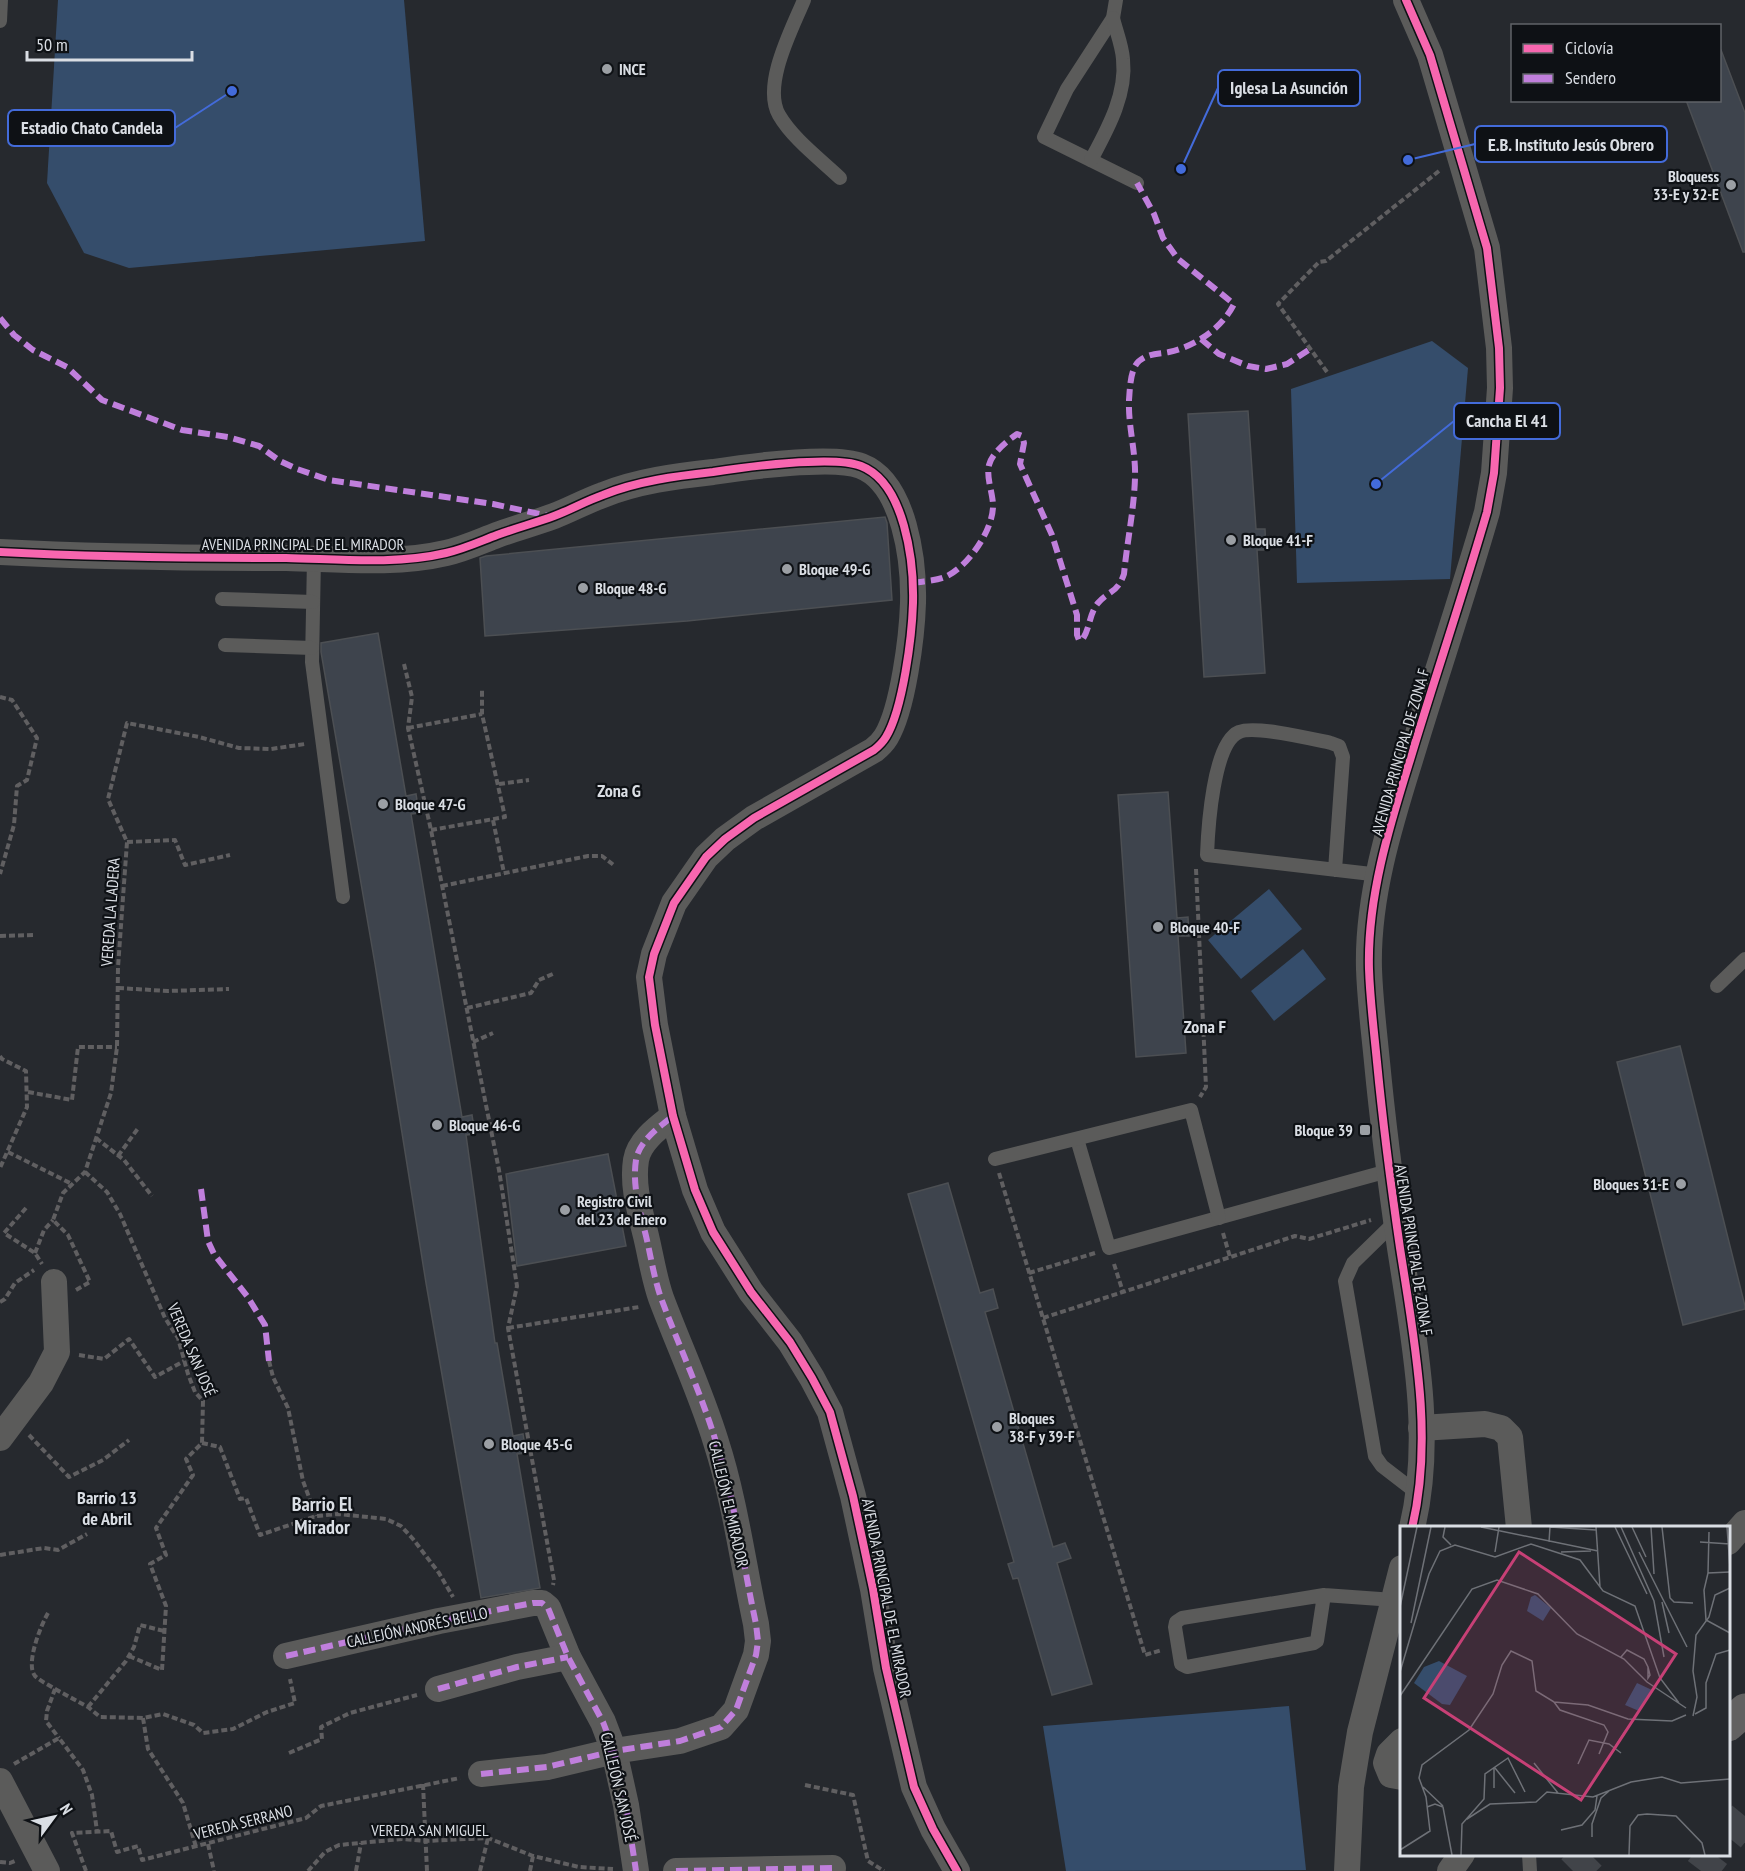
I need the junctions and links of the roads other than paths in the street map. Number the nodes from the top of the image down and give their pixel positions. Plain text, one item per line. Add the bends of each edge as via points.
1 (2, 0) edge
2 (804, 0) edge
3 (1116, 0) edge
4 (1406, 0) edge
5 (1113, 18) junction
6 (0, 21) edge
7 (1091, 160) junction
8 (840, 178) dead end
9 (1137, 183) dead end
10 (0, 552) edge
11 (314, 559) junction
12 (222, 599) dead end
13 (313, 602) junction
14 (225, 645) dead end
15 (312, 648) junction
16 (1335, 870) junction
17 (1380, 875) junction
18 (343, 897) dead end
19 (1745, 959) edge
20 (1717, 986) dead end
21 (673, 1116) junction
22 (1077, 1139) junction
23 (995, 1159) road end
24 (1388, 1171) junction
25 (1395, 1217) junction
26 (1219, 1218) junction
27 (48, 1273) road end
28 (7, 1428) edge
29 (1421, 1428) junction
30 (1417, 1493) junction
31 (1745, 1523) edge
32 (1412, 1526) edge
33 (1519, 1526) edge
34 (1730, 1540) edge
35 (1400, 1573) edge
36 (1324, 1595) junction
37 (1394, 1600) junction
38 (549, 1610) joint
39 (286, 1656) road end
40 (568, 1657) junction
41 (438, 1689) road end
42 (1745, 1710) edge
43 (1730, 1723) edge
44 (1400, 1742) edge
45 (614, 1751) junction
46 (5, 1774) edge
47 (482, 1774) road end
48 (1400, 1778) edge
49 (1461, 1856) edge
50 (1529, 1856) edge
51 (833, 1868) dead end
52 (627, 1870) edge
53 (47, 1871) edge
54 (676, 1871) edge
55 (957, 1871) edge
56 (1347, 1871) edge
57 (1450, 1871) edge
58 (1530, 1871) edge

1 - 6 lane
2 - 8 lane via 773,85 774,100 786,125
3 - 5 lane
4 - 17 street, AVENIDA PRINCIPAL DE ZONA F via 1430,55 1487,248 1500,388 1487,512 1394,813
5 - 7 lane via 1124,59 1120,95
5 - 7 lane via 1067,89 1044,137
7 - 9 lane
10 - 11 street, AVENIDA PRINCIPAL DE EL MIRADOR
11 - 13 lane
11 - 21 street, AVENIDA PRINCIPAL DE EL MIRADOR via 382,559 447,552 552,517 605,493 736,469 837,462 860,465 876,473 888,487 903,522 913,584 910,636 891,728 874,750 780,802 725,839 706,857 674,903 649,977
12 - 13 lane
13 - 15 lane
14 - 15 lane
15 - 18 lane
16 - 16 lane via 1208,855 1218,765 1238,732 1252,729 1339,747 1343,757
16 - 17 lane
17 - 24 street, AVENIDA PRINCIPAL DE ZONA F via 1369,967
19 - 20 lane
21 - 45 street, CALLEJÓN EL MIRADOR via 639,1148 636,1190 652,1270 724,1469 758,1641 736,1710 721,1726 680,1741
21 - 55 street, AVENIDA PRINCIPAL DE EL MIRADOR via 713,1232 789,1342 830,1413 853,1496 914,1788
22 - 23 lane
22 - 26 lane via 1108,1248
22 - 26 lane via 1191,1110
24 - 25 street, AVENIDA PRINCIPAL DE ZONA F
24 - 26 lane
25 - 29 street, AVENIDA PRINCIPAL DE ZONA F via 1416,1354
25 - 30 lane via 1353,1263 1346,1281 1375,1456
27 - 28 street via 57,1352 41,1383
29 - 30 street, AVENIDA PRINCIPAL DE ZONA F
29 - 33 street via 1485,1424 1501,1428 1509,1437
30 - 32 street, AVENIDA PRINCIPAL DE ZONA F
31 - 34 street
35 - 37 street
36 - 36 lane via 1314,1643 1187,1667 1181,1664 1176,1622 1182,1618
36 - 37 lane
37 - 56 street via 1360,1732 1351,1787
38 - 39 street, CALLEJÓN ANDRÉS BELLO via 533,1602
38 - 40 street, CALLEJÓN SAN JOSÉ
40 - 41 street
40 - 45 street, CALLEJÓN SAN JOSÉ
42 - 43 highway
44 - 48 street via 1386,1763 1391,1774
45 - 47 street, CALLEJÓN EL MIRADOR via 547,1767
45 - 52 street, CALLEJÓN SAN JOSÉ via 626,1805
46 - 53 street
49 - 57 street
50 - 58 lane
51 - 54 street

